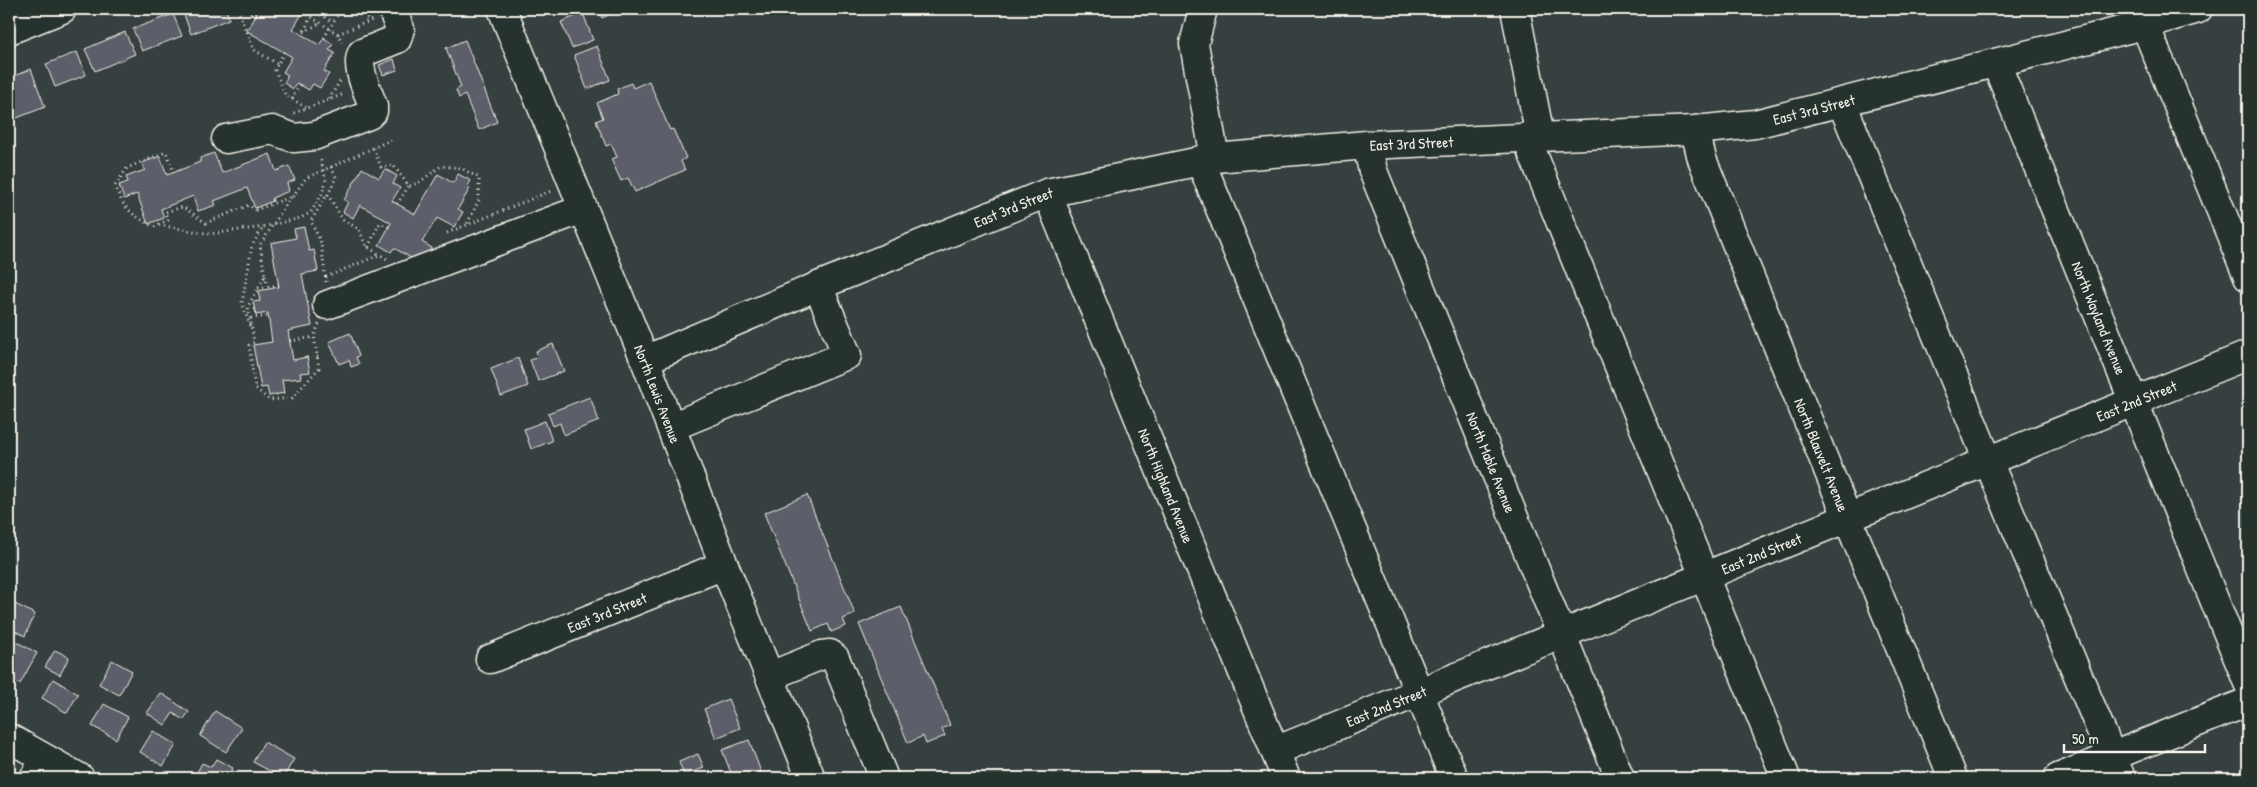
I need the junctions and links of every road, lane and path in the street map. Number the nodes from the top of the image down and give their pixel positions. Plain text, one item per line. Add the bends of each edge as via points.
1 (62, 9) edge
2 (241, 9) edge
3 (248, 9) edge
4 (341, 9) edge
5 (357, 9) edge
6 (502, 9) edge
7 (1203, 9) edge
8 (1515, 9) edge
9 (2198, 9) edge
10 (393, 10) edge
11 (364, 11) edge
12 (303, 12) dead end
13 (316, 12) dead end
14 (255, 17) dead end
15 (311, 17) junction
16 (368, 21) junction
17 (2131, 21) edge
18 (333, 22) junction
19 (321, 23) junction
20 (330, 28) junction
21 (9, 30) edge
22 (338, 34) junction
23 (324, 38) dead end
24 (342, 43) dead end
25 (284, 52) dead end
26 (1996, 63) junction
27 (278, 64) junction
28 (344, 76) dead end
29 (300, 84) dead end
30 (350, 91) dead end
31 (292, 99) junction
32 (329, 100) junction
33 (1842, 103) junction
34 (306, 108) junction
35 (294, 114) dead end
36 (1695, 130) junction
37 (314, 136) junction
38 (1533, 136) junction
39 (226, 139) dead end
40 (391, 140) dead end
41 (1366, 145) junction
42 (373, 148) junction
43 (1207, 159) junction
44 (331, 166) junction
45 (323, 170) junction
46 (174, 173) dead end
47 (408, 186) junction
48 (1047, 193) junction
49 (328, 194) junction
50 (292, 196) junction
51 (397, 204) dead end
52 (583, 210) junction
53 (274, 224) junction
54 (158, 225) junction
55 (466, 226) dead end
56 (263, 227) junction
57 (389, 227) dead end
58 (368, 247) junction
59 (380, 255) junction
60 (410, 274) junction
61 (265, 276) junction
62 (326, 277) junction
63 (2248, 277) edge
64 (279, 285) dead end
65 (818, 286) junction
66 (268, 287) junction
67 (258, 288) junction
68 (328, 305) junction
69 (269, 316) dead end
70 (251, 318) junction
71 (254, 336) junction
72 (314, 337) junction
73 (290, 341) dead end
74 (2248, 356) edge
75 (318, 357) junction
76 (307, 358) dead end
77 (645, 360) junction
78 (2134, 402) junction
79 (671, 427) junction
80 (1988, 462) junction
81 (1848, 519) junction
82 (724, 565) junction
83 (1703, 577) junction
84 (1561, 635) junction
85 (490, 659) dead end
86 (770, 676) junction
87 (2248, 683) edge
88 (1419, 692) junction
89 (2248, 702) edge
90 (9, 738) edge
91 (1275, 751) junction
92 (2117, 767) edge
93 (39, 768) edge
94 (80, 778) edge
95 (811, 778) edge
96 (884, 778) edge
97 (1286, 778) edge
98 (1454, 778) edge
99 (1620, 778) edge
100 (1786, 778) edge
101 (1953, 778) edge
102 (2058, 778) edge

1 - 21 street
2 - 27 path via 239,13 254,50
3 - 14 path
4 - 18 path
5 - 11 path
6 - 52 street, North Lewis Avenue
7 - 43 street via 1194,44
8 - 38 street
9 - 17 street, East 3rd Street
10 - 16 path
10 - 37 street via 400,29 397,39 362,53 360,57 373,110 369,115
11 - 16 path
12 - 15 path
13 - 18 path
15 - 19 path
15 - 19 path via 302,33
16 - 22 path
17 - 26 street, East 3rd Street
17 - 63 street
18 - 20 path
19 - 20 path
20 - 22 path
20 - 23 path
22 - 24 path
25 - 27 path
26 - 33 street, East 3rd Street
26 - 78 street, North Wayland Avenue
27 - 31 path via 275,70 285,94
28 - 32 path
29 - 31 path
30 - 32 path
31 - 34 path
32 - 34 path
33 - 36 street, East 3rd Street via 1755,124
33 - 80 street
34 - 35 path
36 - 38 street, East 3rd Street
36 - 81 street, North Blauvelt Avenue via 1702,159
37 - 39 street via 294,138 272,130
37 - 45 path
38 - 41 street, East 3rd Street
38 - 83 street
40 - 42 path
41 - 43 street, East 3rd Street
41 - 84 street, North Mable Avenue via 1373,171
42 - 44 path
42 - 47 path via 381,166 393,165
43 - 48 street, East 3rd Street
43 - 88 street
44 - 45 path
44 - 49 path via 336,177
45 - 50 path via 306,178
45 - 53 path via 326,181 311,212 301,218
46 - 54 path via 166,152 127,168 115,186 128,212 154,227
47 - 51 path
47 - 55 path via 418,184 441,166 461,168 479,178 479,200
48 - 65 street, East 3rd Street
48 - 91 street, North Highland Avenue
49 - 58 path via 343,220 359,230
49 - 62 path via 311,221 321,243
50 - 53 path
50 - 54 path via 256,210 249,205 206,223 183,207 165,212 168,220
52 - 60 street
52 - 77 street, North Lewis Avenue
53 - 56 path
53 - 61 path via 260,245
54 - 56 path via 210,234
56 - 71 path via 252,246 242,303
57 - 58 path via 380,223
58 - 59 path
59 - 60 path
59 - 62 path
60 - 68 street
61 - 66 path
61 - 67 path
62 - 68 path
64 - 66 path
65 - 77 street, East 3rd Street
65 - 79 street via 847,355
66 - 67 path
67 - 70 path via 248,306
68 - 72 path
69 - 70 path
70 - 71 path
71 - 75 path via 254,342 249,345 255,388 269,400 292,398 319,368
72 - 73 path
72 - 75 path
74 - 78 street, East 2nd Street
75 - 76 path
77 - 79 street, North Lewis Avenue
78 - 80 street, East 2nd Street
78 - 87 street, North Wayland Avenue
79 - 82 street, North Lewis Avenue
80 - 81 street, East 2nd Street
80 - 92 street
81 - 83 street, East 2nd Street
81 - 101 street, North Blauvelt Avenue
82 - 85 street, East 3rd Street
82 - 86 street, North Lewis Avenue
83 - 84 street, East 2nd Street
83 - 100 street
84 - 88 street, East 2nd Street
84 - 99 street, North Mable Avenue
86 - 95 street, North Lewis Avenue
86 - 96 street via 822,655 830,654 835,658
88 - 91 street, East 2nd Street
88 - 98 street
89 - 92 street
90 - 93 street
91 - 97 street, North Highland Avenue
92 - 102 street
93 - 94 street

